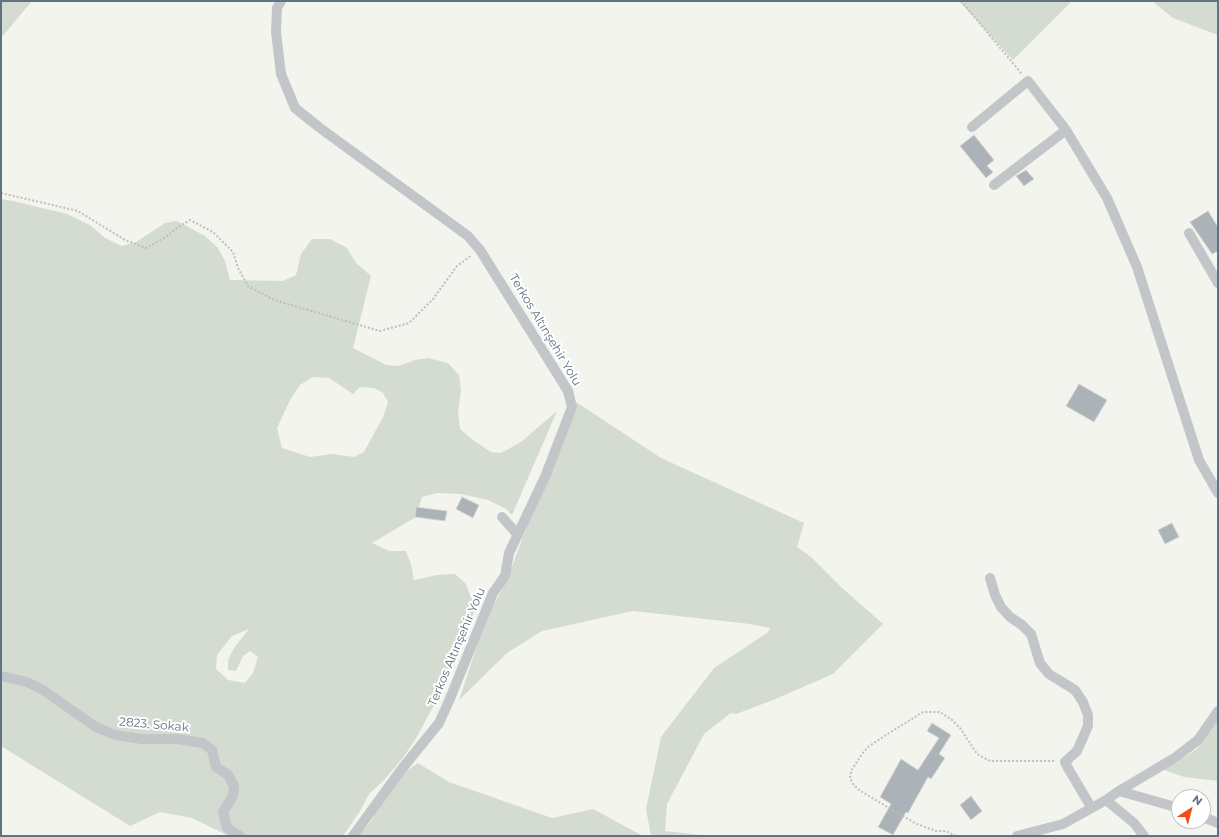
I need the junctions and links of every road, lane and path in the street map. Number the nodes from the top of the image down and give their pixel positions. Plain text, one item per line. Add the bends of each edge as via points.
1 (280, 1) edge
2 (961, 1) edge
3 (1028, 81) junction
4 (972, 127) dead end
5 (1066, 130) junction
6 (994, 185) dead end
7 (1, 193) edge
8 (1189, 233) dead end
9 (480, 250) junction
10 (1218, 283) edge
11 (1218, 493) edge
12 (502, 517) dead end
13 (518, 534) junction
14 (990, 578) dead end
15 (1, 676) edge
16 (1218, 711) edge
17 (1065, 762) junction
18 (1119, 791) junction
19 (1106, 800) junction
20 (1171, 806) edge
21 (1091, 807) junction
22 (240, 836) edge
23 (353, 836) edge
24 (956, 836) edge
25 (1017, 836) edge
26 (1144, 836) edge

1 - 9 street, Terkos Altınşehir Yolu via 277,8 276,32 279,60 281,74 295,108 468,236
2 - 3 path
3 - 4 street
3 - 5 street
5 - 6 street
5 - 11 street via 1107,198 1137,266 1199,460
7 - 9 path via 78,211 125,240 146,248 190,220 213,232 233,252 248,286 274,300 380,331 409,323 433,299 457,266
8 - 10 street
9 - 13 street, Terkos Altınşehir Yolu via 568,391 572,407 545,477
12 - 13 street
13 - 23 street, Terkos Altınşehir Yolu via 509,553 506,576 493,593 439,723
14 - 17 street via 1001,607 1031,634 1040,663 1049,674 1075,690 1088,714 1088,726 1077,751
15 - 22 street, 2823. Sokak via 27,682 43,690 96,727 115,735 142,739 177,738 203,743 212,750 216,768 228,775 234,786 233,796 223,812 226,828
16 - 18 street via 1198,740 1176,757
17 - 21 street
17 - 24 path via 990,761 977,754 960,728 940,712 923,712 888,733 862,754 851,771 850,778 859,790 917,824
18 - 19 street
18 - 20 street
19 - 21 street
19 - 26 street via 1134,823
21 - 25 street via 1063,824

